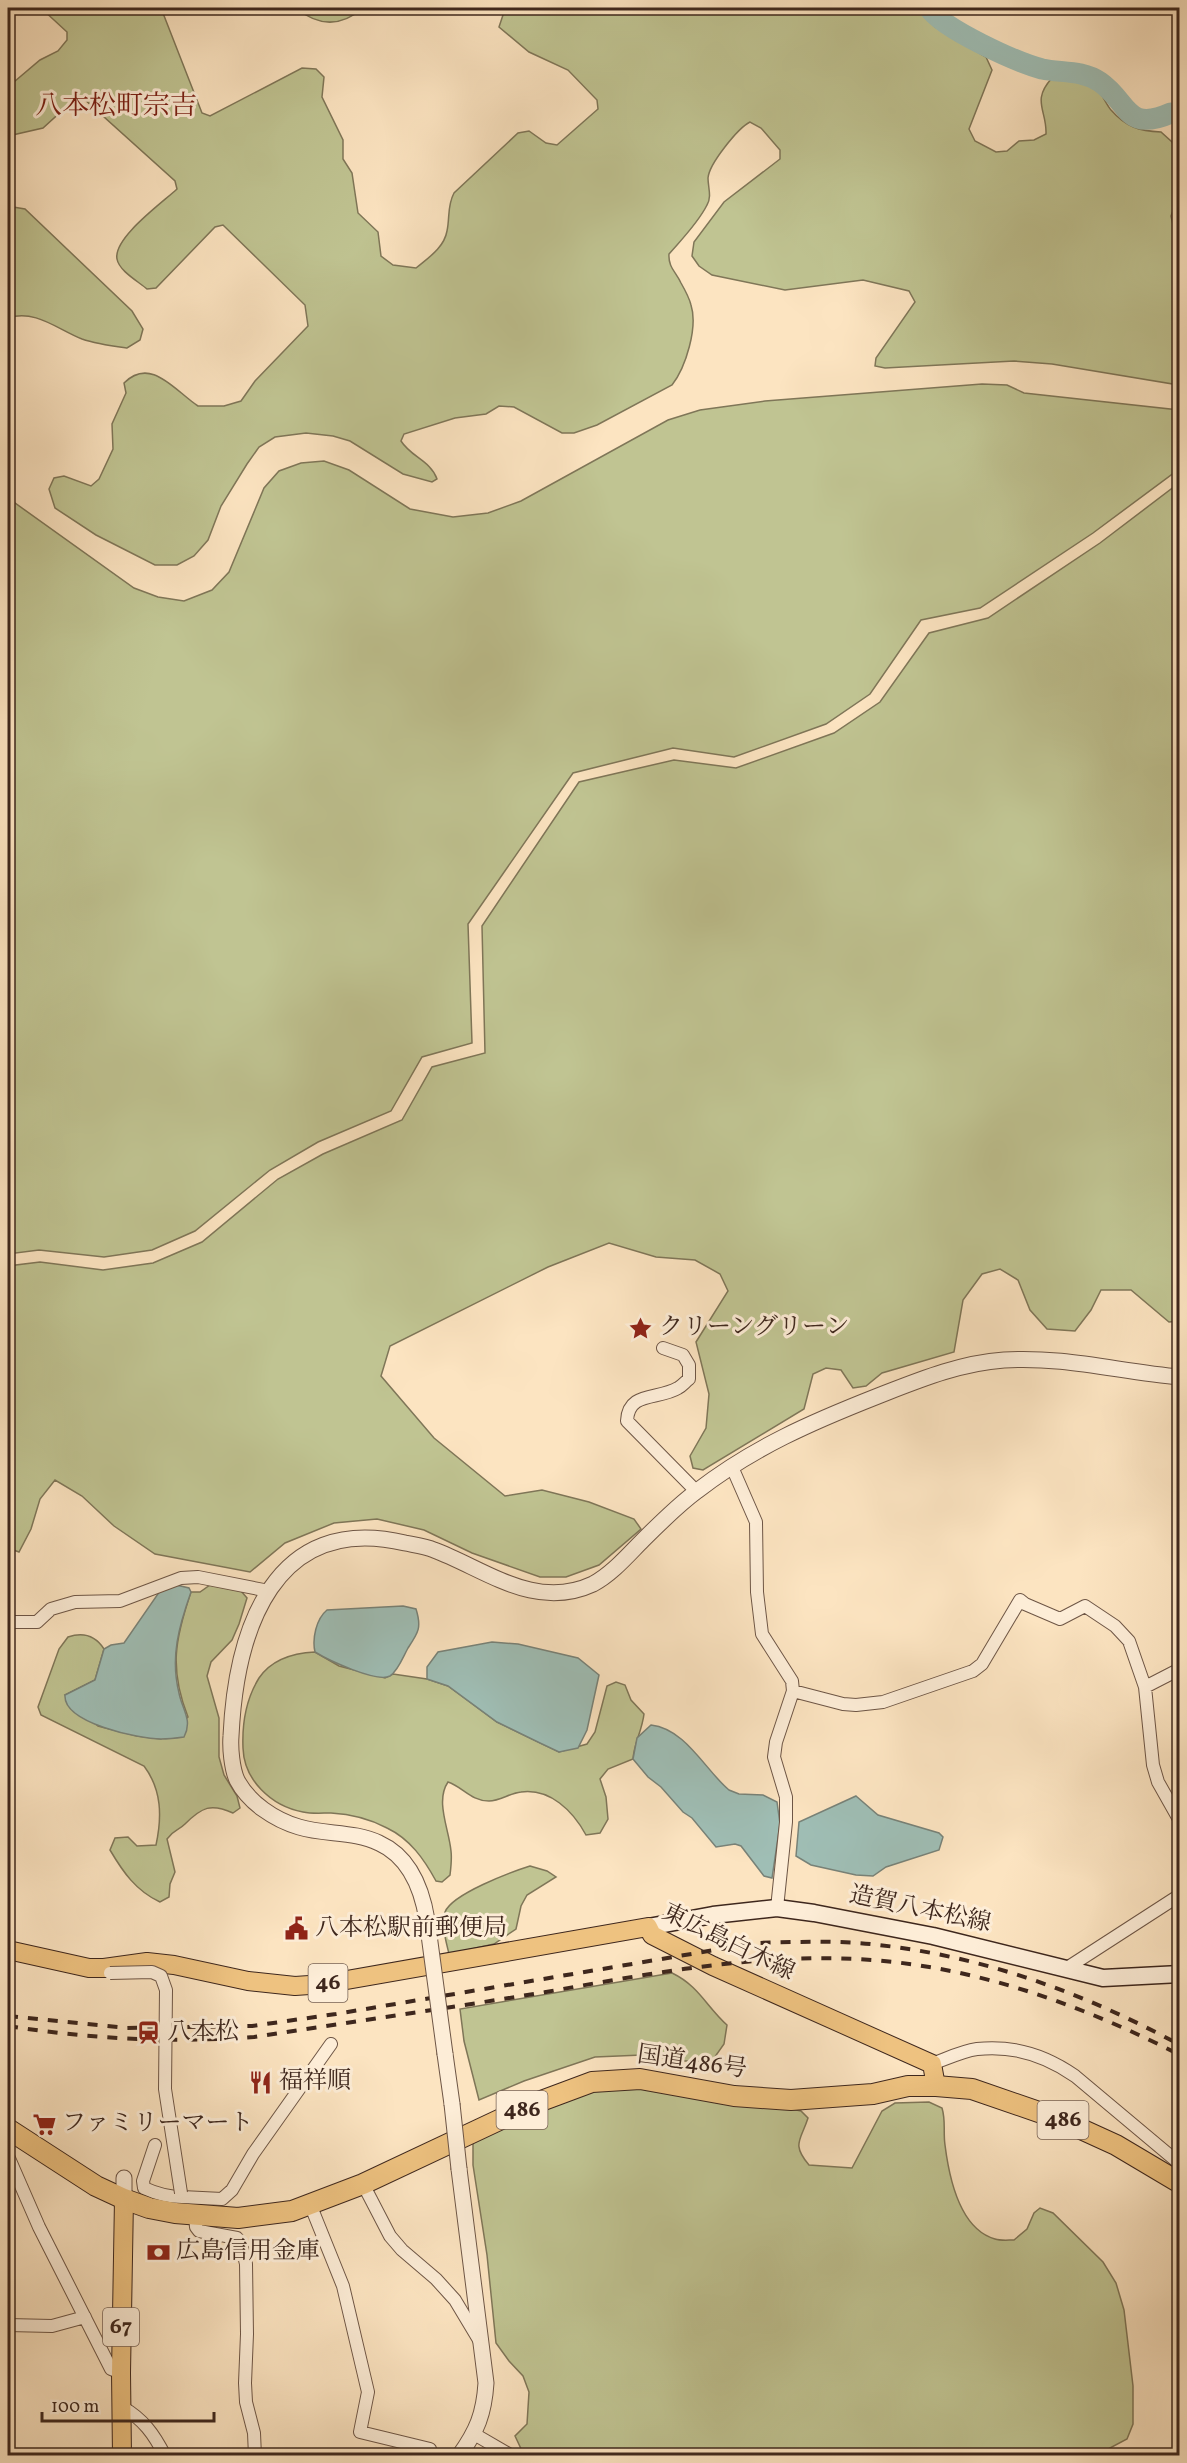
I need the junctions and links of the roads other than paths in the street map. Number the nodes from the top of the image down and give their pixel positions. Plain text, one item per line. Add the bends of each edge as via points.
1 (663, 1348) dead end
2 (1179, 1377) edge
3 (732, 1467) junction
4 (696, 1491) junction
5 (269, 1591) junction
6 (8, 1622) edge
7 (1179, 1669) edge
8 (1144, 1687) junction
9 (793, 1691) junction
10 (1179, 1821) edge
11 (1179, 1895) edge
12 (777, 1908) junction
13 (648, 1927) junction
14 (8, 1950) edge
15 (1067, 1968) junction
16 (107, 1971) junction
17 (1179, 1974) edge
18 (331, 2044) dead end
19 (932, 2064) junction
20 (936, 2086) junction
21 (8, 2129) edge
22 (155, 2145) dead end
23 (8, 2156) edge
24 (1179, 2164) edge
25 (124, 2178) dead end
26 (1179, 2183) edge
27 (363, 2184) junction
28 (182, 2195) junction
29 (124, 2199) junction
30 (310, 2204) junction
31 (195, 2216) junction
32 (85, 2318) junction
33 (8, 2325) edge
34 (482, 2344) junction
35 (121, 2373) junction
36 (122, 2407) junction
37 (474, 2434) junction
38 (430, 2449) dead end
39 (511, 2455) edge
40 (122, 2456) edge
41 (165, 2456) edge
42 (255, 2456) edge
43 (459, 2456) edge

1 - 4 street via 683,1355 689,1365 689,1379 677,1389 635,1401 627,1421
2 - 3 street via 1033,1359 967,1365 930,1375 801,1427 765,1444
3 - 4 street
3 - 9 street via 756,1522 762,1634 789,1674
4 - 5 street via 611,1572 592,1584 569,1590 548,1593 524,1589 433,1549 360,1537 333,1541 308,1551 285,1569
5 - 6 street via 198,1577 181,1578 120,1601 75,1602 51,1609 37,1622
5 - 34 street, bridge via 254,1618 239,1670 231,1739 236,1779 256,1804 276,1819 380,1843 412,1871 423,1898
7 - 8 street
8 - 9 street via 1129,1641 1115,1626 1085,1606 1060,1619 1020,1600 982,1664 973,1671 883,1702 856,1705
8 - 10 street via 1153,1765
9 - 12 street via 774,1757 786,1797
11 - 15 street
12 - 13 main road, 造賀八本松線
12 - 15 main road, 造賀八本松線 via 876,1924
13 - 16 main road, 東広島白木線 / 46 via 295,1986 147,1962
13 - 19 main road, 東広島白木線 via 652,1935 713,1966
14 - 16 main road, 東広島白木線 / 46
15 - 17 main road, 造賀八本松線 via 1102,1978
16 - 28 street, bridge via 152,1972 161,1976 166,1990 165,2089
18 - 28 street via 232,2190 222,2199
19 - 20 main road
19 - 24 street via 975,2049 1032,2053 1075,2076
20 - 26 highway, 国道486号 / 486 via 972,2089 1059,2119 1116,2145
20 - 27 highway, 国道486号 / 486 via 791,2100 734,2096 640,2079 592,2082 533,2104
21 - 29 highway, 国道486号 / 486 via 96,2186
22 - 28 street via 144,2188 159,2195
23 - 32 street
25 - 29 street
27 - 30 highway, 国道486号 / 486
27 - 34 street via 390,2235 455,2300
29 - 31 highway, 国道486号 / 486
29 - 35 main road, 67
30 - 31 highway, 国道486号 / 486 via 292,2211 238,2217
30 - 38 street via 343,2286 368,2392 360,2432
31 - 42 street via 199,2231 227,2235 241,2243 246,2264 246,2402
32 - 33 street via 52,2326
32 - 35 street via 111,2369
34 - 37 street via 484,2410
35 - 36 main road, 67
36 - 40 main road, 67
36 - 41 street via 153,2433
37 - 39 street
37 - 43 street

